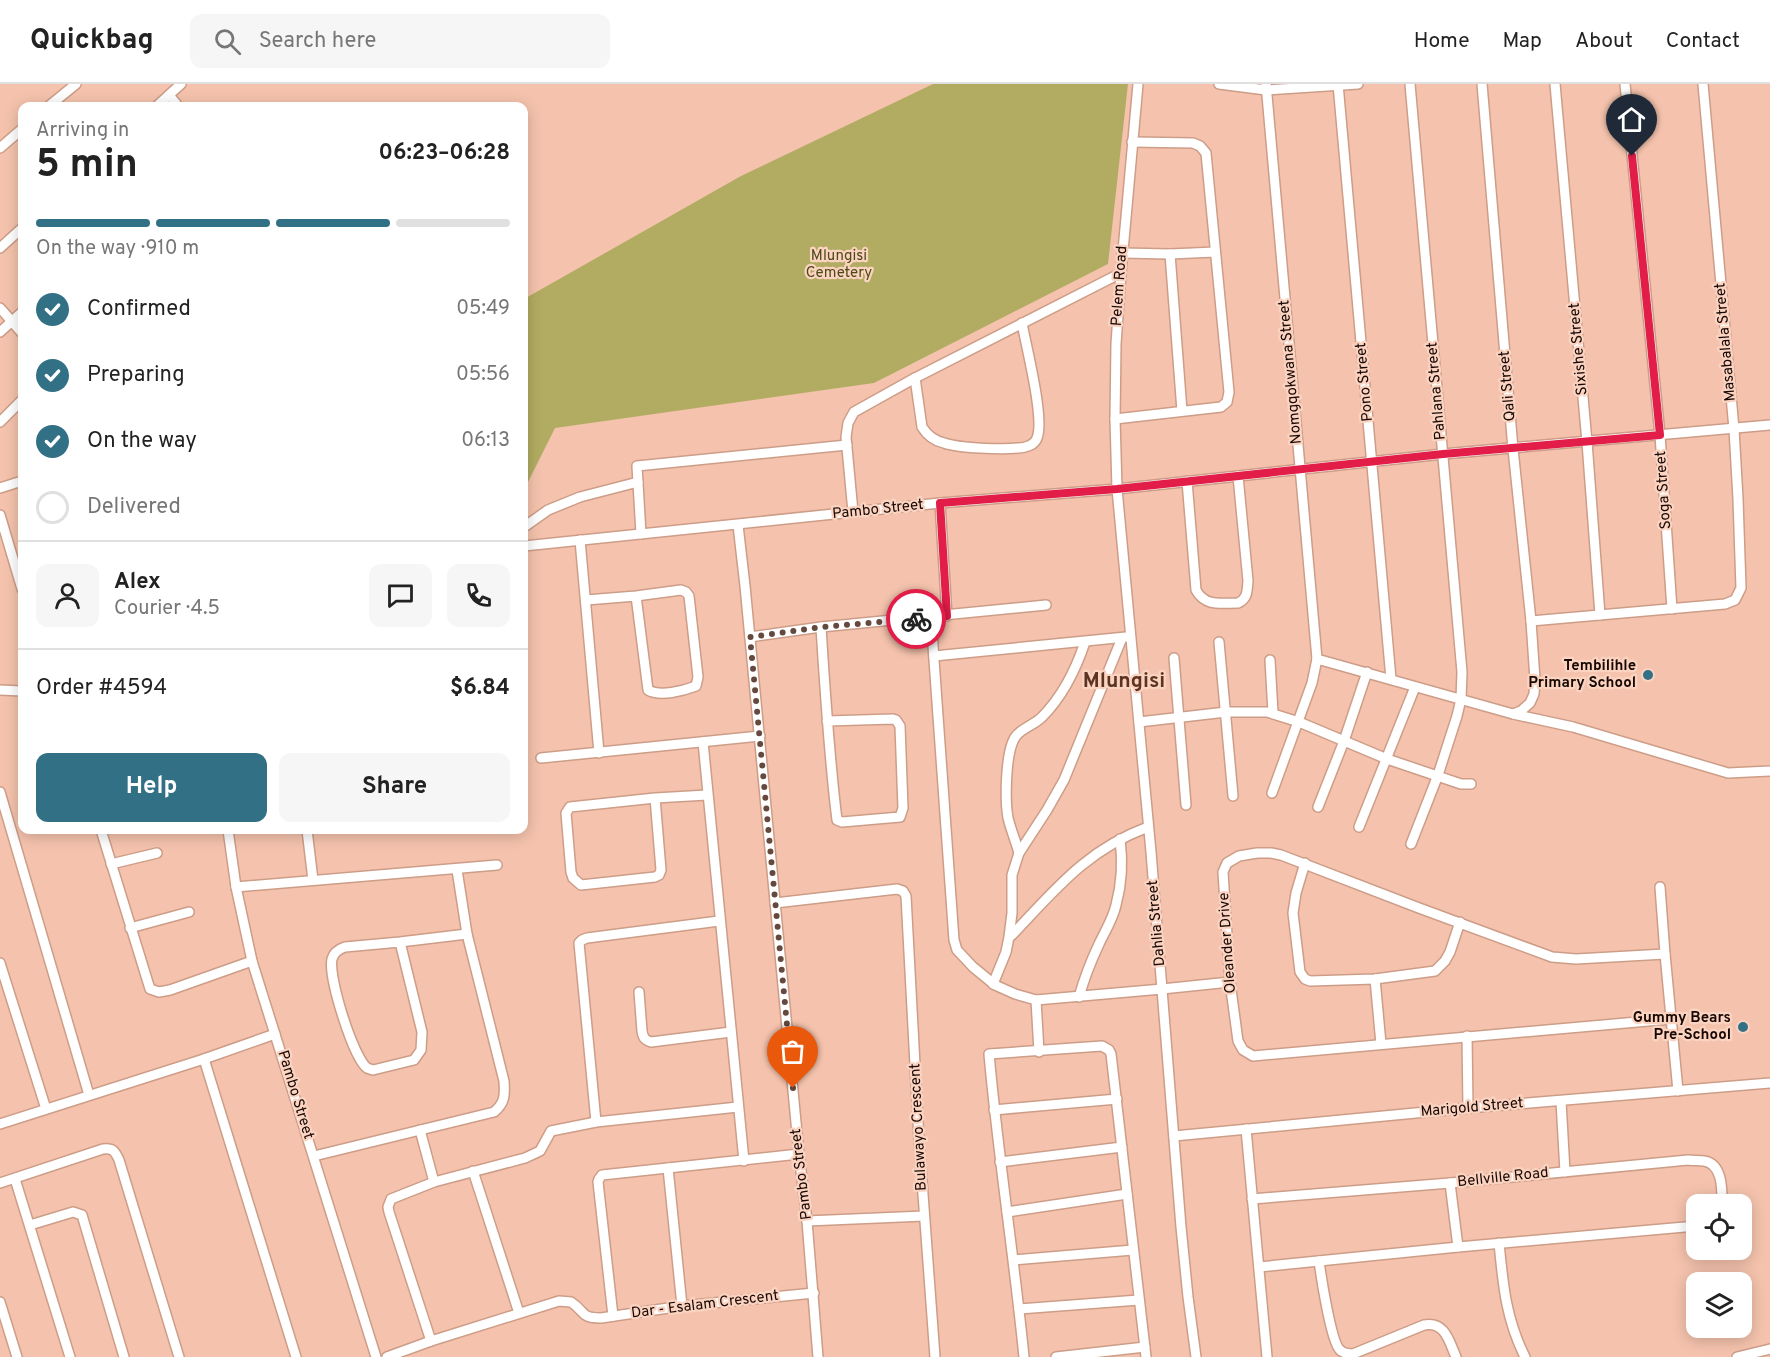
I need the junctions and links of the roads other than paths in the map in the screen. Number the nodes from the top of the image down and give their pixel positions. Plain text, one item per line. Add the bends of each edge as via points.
1 (76, 84) edge
2 (181, 84) edge
3 (1138, 84) edge
4 (1219, 84) edge
5 (1358, 84) edge
6 (1410, 84) edge
7 (1482, 84) edge
8 (1555, 84) edge
9 (1625, 84) edge
10 (1702, 84) edge
11 (1338, 85) edge
12 (1266, 87) edge
13 (169, 95) junction
14 (54, 102) edge
15 (161, 102) edge
16 (175, 102) edge
17 (18, 132) edge
18 (1132, 142) junction
19 (0, 148) edge
20 (18, 232) edge
21 (0, 248) edge
22 (1215, 252) junction
23 (1122, 253) junction
24 (1170, 254) junction
25 (1120, 273) junction
26 (0, 308) edge
27 (18, 316) edge
28 (12, 322) junction
29 (1022, 323) junction
30 (18, 329) edge
31 (0, 332) edge
32 (915, 378) junction
33 (18, 404) edge
34 (1182, 411) junction
35 (1115, 419) junction
36 (0, 422) edge
37 (1770, 424) edge
38 (1734, 429) junction
39 (1660, 435) junction
40 (1587, 442) junction
41 (847, 445) junction
42 (1514, 449) junction
43 (1443, 454) junction
44 (1372, 462) junction
45 (1300, 471) junction
46 (1238, 476) junction
47 (18, 482) edge
48 (638, 482) junction
49 (1187, 482) junction
50 (0, 488) edge
51 (1117, 489) junction
52 (940, 503) junction
53 (853, 512) junction
54 (0, 515) edge
55 (528, 524) edge
56 (738, 525) junction
57 (641, 534) junction
58 (580, 540) junction
59 (528, 546) edge
60 (18, 576) edge
61 (636, 596) junction
62 (586, 600) junction
63 (1046, 605) dead end
64 (1672, 609) junction
65 (1600, 615) junction
66 (947, 616) junction
67 (931, 618) junction
68 (1531, 621) junction
69 (821, 627) junction
70 (750, 637) junction
71 (1127, 637) junction
72 (1085, 642) junction
73 (1219, 642) dead end
74 (934, 656) junction
75 (1174, 658) dead end
76 (1317, 659) junction
77 (1270, 660) dead end
78 (1367, 672) junction
79 (1391, 679) junction
80 (1415, 687) junction
81 (0, 690) edge
82 (18, 691) edge
83 (1461, 699) junction
84 (1226, 712) junction
85 (1273, 713) junction
86 (1513, 714) junction
87 (1179, 717) junction
88 (827, 721) junction
89 (1139, 722) junction
90 (1299, 722) junction
91 (760, 736) junction
92 (1344, 741) junction
93 (702, 742) junction
94 (599, 753) junction
95 (541, 758) dead end
96 (1387, 759) junction
97 (1770, 771) edge
98 (1438, 775) junction
99 (1471, 784) dead end
100 (0, 792) edge
101 (1272, 793) dead end
102 (707, 795) junction
103 (1233, 796) dead end
104 (655, 798) junction
105 (1186, 805) dead end
106 (1318, 807) dead end
107 (1148, 827) junction
108 (1359, 828) dead end
109 (11, 832) junction
110 (101, 834) edge
111 (229, 834) edge
112 (307, 834) edge
113 (0, 836) edge
114 (1120, 839) junction
115 (1411, 844) dead end
116 (157, 853) dead end
117 (1019, 853) junction
118 (1305, 863) junction
119 (111, 864) junction
120 (497, 866) dead end
121 (457, 870) junction
122 (313, 880) junction
123 (236, 887) junction
124 (1660, 887) dead end
125 (775, 903) junction
126 (189, 912) dead end
127 (719, 921) junction
128 (1460, 922) junction
129 (130, 928) junction
130 (467, 934) junction
131 (1009, 937) junction
132 (400, 942) junction
133 (1665, 954) junction
134 (252, 962) junction
135 (0, 963) edge
136 (1375, 979) junction
137 (1230, 982) junction
138 (993, 984) junction
139 (1162, 990) junction
140 (639, 992) dead end
141 (1079, 997) junction
142 (1036, 1000) junction
143 (1671, 1019) junction
144 (731, 1032) junction
145 (276, 1034) junction
146 (1467, 1036) junction
147 (1381, 1044) junction
148 (1039, 1052) junction
149 (204, 1059) junction
150 (1770, 1083) edge
151 (1678, 1091) junction
152 (89, 1095) junction
153 (1117, 1099) junction
154 (1561, 1101) junction
155 (738, 1107) junction
156 (1468, 1108) junction
157 (46, 1109) junction
158 (994, 1110) junction
159 (596, 1122) junction
160 (0, 1124) edge
161 (1246, 1129) junction
162 (420, 1130) junction
163 (1174, 1136) junction
164 (1122, 1148) junction
165 (799, 1154) junction
166 (314, 1156) junction
167 (744, 1161) junction
168 (1000, 1162) junction
169 (668, 1168) junction
170 (473, 1171) junction
171 (1565, 1172) junction
172 (15, 1179) junction
173 (434, 1182) junction
174 (0, 1183) edge
175 (1450, 1183) junction
176 (1127, 1194) junction
177 (1721, 1194) edge
178 (1252, 1199) junction
179 (1007, 1212) junction
180 (924, 1216) junction
181 (807, 1221) junction
182 (30, 1225) junction
183 (1686, 1227) edge
184 (1499, 1244) junction
185 (1458, 1246) junction
186 (1133, 1250) junction
187 (1014, 1260) junction
188 (1318, 1261) junction
189 (1259, 1267) junction
190 (814, 1293) junction
191 (1139, 1300) junction
192 (0, 1302) edge
193 (682, 1306) junction
194 (1019, 1309) junction
195 (519, 1313) junction
196 (613, 1316) junction
197 (431, 1341) junction
198 (1145, 1347) junction
199 (1770, 1349) edge
200 (1521, 1356) edge
201 (17, 1357) edge
202 (70, 1357) edge
203 (124, 1357) edge
204 (179, 1357) edge
205 (296, 1357) edge
206 (376, 1357) edge
207 (387, 1357) edge
208 (818, 1357) edge
209 (935, 1357) edge
210 (1024, 1357) edge
211 (1056, 1357) edge
212 (1146, 1357) edge
213 (1196, 1357) edge
214 (1267, 1357) edge
215 (1456, 1357) edge
216 (1737, 1357) edge

1 - 14 street
2 - 13 street
3 - 18 street, Pelem Road
4 - 12 street
5 - 11 street
6 - 43 street, Pahlana Street
7 - 42 street, Qali Street
8 - 40 street, Sixishe Street
9 - 39 street, Soga Street
10 - 38 street, Masabalala Street
11 - 12 street
11 - 44 street, Pono Street
12 - 45 street, Nomgqokwana Street
13 - 15 street
13 - 16 street
17 - 19 street
18 - 22 street via 1193,143 1204,149
18 - 23 street, Pelem Road
20 - 21 street
22 - 24 street
22 - 34 street via 1227,402 1221,407
23 - 24 street
23 - 25 street, Pelem Road
24 - 34 street
25 - 29 street
25 - 35 street, Pelem Road
26 - 28 street
27 - 28 street
28 - 30 street
28 - 31 street
29 - 32 street
29 - 32 street via 1036,394 1039,430 1034,444 1008,448 937,441 922,427
32 - 41 street via 854,412 848,423
33 - 36 street
34 - 35 street
35 - 51 street, Pelem Road
37 - 38 street, Pambo Street
38 - 39 street, Pambo Street
38 - 64 street, Masabalala Street via 1742,582 1735,600 1725,604
39 - 40 street, Pambo Street
39 - 64 street, Soga Street
40 - 42 street, Pambo Street
40 - 65 street, Sixishe Street
41 - 48 street via 637,466
41 - 53 street
42 - 43 street, Pambo Street
42 - 68 street, Qali Street
43 - 44 street, Pambo Street
43 - 83 street, Pahlana Street
44 - 45 street, Pambo Street
44 - 79 street, Pono Street
45 - 46 street, Pambo Street
45 - 76 street, Nomgqokwana Street
46 - 49 street, Pambo Street
46 - 49 street via 1248,581 1246,595 1238,603 1210,603 1196,590
47 - 50 street
48 - 55 street via 580,497
48 - 57 street
49 - 51 street, Pambo Street
51 - 52 street, Pambo Street
51 - 71 street, Dahlia Street
52 - 53 street, Pambo Street
52 - 66 street
53 - 56 street, Pambo Street
54 - 60 street
56 - 57 street, Pambo Street
56 - 70 street, Pambo Street
57 - 58 street, Pambo Street
58 - 59 street, Pambo Street
58 - 62 street
61 - 61 street via 681,590 688,594 696,686 650,693
61 - 62 street
62 - 94 street
63 - 66 street
64 - 65 street
65 - 68 street
66 - 67 street
67 - 69 street
67 - 74 street
68 - 86 street, Qali Street via 1534,694 1526,708
69 - 70 street
69 - 88 street
70 - 91 street, Pambo Street
71 - 72 street
71 - 89 street, Dahlia Street
71 - 117 street via 1064,780
72 - 74 street
72 - 117 street via 1077,665 1053,704 1017,735 1012,745 1008,812
73 - 84 street
74 - 138 street via 955,946
75 - 87 street
76 - 78 street
76 - 90 street, Nomgqokwana Street
77 - 85 street
78 - 79 street
78 - 92 street
79 - 80 street
80 - 83 street
80 - 96 street
81 - 82 street
83 - 86 street
83 - 98 street, Pahlana Street
84 - 85 street
84 - 87 street
84 - 103 street
85 - 90 street
86 - 97 street via 1583,730 1728,773
87 - 89 street
87 - 105 street
88 - 88 street via 837,820 900,817 900,726 896,720
89 - 107 street, Dahlia Street
90 - 92 street
90 - 101 street, Nomgqokwana Street
91 - 93 street
91 - 125 street, Pambo Street
92 - 96 street
92 - 106 street
93 - 94 street
93 - 102 street
94 - 95 street
96 - 98 street
96 - 108 street
98 - 99 street
98 - 115 street, Pahlana Street
100 - 109 street
102 - 104 street
102 - 127 street
104 - 104 street via 570,807 566,813 571,872 576,882 581,885 659,875
107 - 114 street
107 - 139 street, Dahlia Street
109 - 113 street
109 - 152 street
110 - 119 street
111 - 123 street, Pambo Street
112 - 122 street
114 - 131 street via 1080,866
114 - 141 street via 1122,865 1117,904
116 - 119 street
117 - 131 street via 1012,875
118 - 128 street, Oleander Drive
118 - 136 street via 1293,913 1300,972 1310,981
118 - 137 street, Oleander Drive via 1257,853 1239,856 1225,866
119 - 129 street
120 - 121 street
121 - 122 street
121 - 130 street
122 - 123 street
123 - 134 street, Pambo Street
124 - 133 street
125 - 165 street, Pambo Street
125 - 180 street, Bulawayo Crescent via 893,890 903,891 906,896
126 - 129 street
127 - 144 street
127 - 159 street via 580,941
128 - 133 street, Oleander Drive via 1560,959
128 - 136 street via 1450,952 1435,971
129 - 134 street via 150,990 170,990
130 - 132 street
130 - 162 street via 504,1081 504,1101 494,1112
131 - 138 street
132 - 132 street via 345,947 332,960 332,980 342,1014 360,1059 373,1070 414,1060 421,1050 422,1032
133 - 143 street
134 - 145 street, Pambo Street
135 - 157 street
136 - 147 street
137 - 139 street
137 - 147 street, Oleander Drive via 1238,1041 1253,1056
138 - 142 street
139 - 141 street
139 - 163 street, Dahlia Street
140 - 144 street via 646,1040
141 - 142 street
142 - 148 street
143 - 146 street, Oleander Drive
143 - 151 street
144 - 155 street
145 - 149 street
145 - 166 street, Pambo Street
146 - 147 street, Oleander Drive
146 - 156 street
148 - 153 street via 1107,1048
148 - 158 street via 989,1054
149 - 152 street
149 - 205 street
150 - 151 street, Marigold Street
151 - 154 street, Marigold Street
152 - 157 street
153 - 158 street
153 - 164 street
154 - 156 street, Marigold Street
154 - 171 street
155 - 159 street
155 - 167 street
156 - 161 street, Marigold Street
157 - 160 street
158 - 168 street
159 - 170 street via 554,1130 538,1153
161 - 163 street, Marigold Street
161 - 178 street
162 - 166 street
162 - 173 street
163 - 213 street, Dahlia Street
164 - 168 street
164 - 176 street
165 - 167 street, Dar - Esalam Crescent
165 - 181 street, Pambo Street
166 - 206 street, Pambo Street
167 - 169 street, Dar - Esalam Crescent
168 - 179 street
169 - 193 street
169 - 196 street, Dar - Esalam Crescent via 602,1175 598,1179
170 - 173 street
170 - 195 street
171 - 175 street, Bellville Road
171 - 177 street, Bellville Road via 1704,1161 1719,1175
172 - 174 street
172 - 182 street
172 - 204 street via 103,1149 115,1151
173 - 197 street via 391,1199 388,1207
175 - 178 street, Bellville Road
175 - 185 street
176 - 179 street
176 - 186 street
178 - 189 street
179 - 187 street
180 - 181 street
180 - 209 street, Bulawayo Crescent
181 - 190 street, Pambo Street
182 - 202 street
182 - 203 street via 73,1212 82,1215
183 - 184 street
184 - 185 street
184 - 200 street via 1503,1291
185 - 188 street
186 - 187 street
186 - 191 street
187 - 194 street
188 - 189 street
188 - 215 street via 1328,1314 1340,1350 1353,1354 1432,1323 1445,1333
189 - 214 street
190 - 193 street, Dar - Esalam Crescent
190 - 208 street, Pambo Street
191 - 194 street
191 - 198 street
192 - 201 street
193 - 196 street, Dar - Esalam Crescent
194 - 210 street
195 - 196 street via 568,1301 585,1316
195 - 197 street
197 - 207 street
198 - 211 street
198 - 212 street
199 - 216 street

